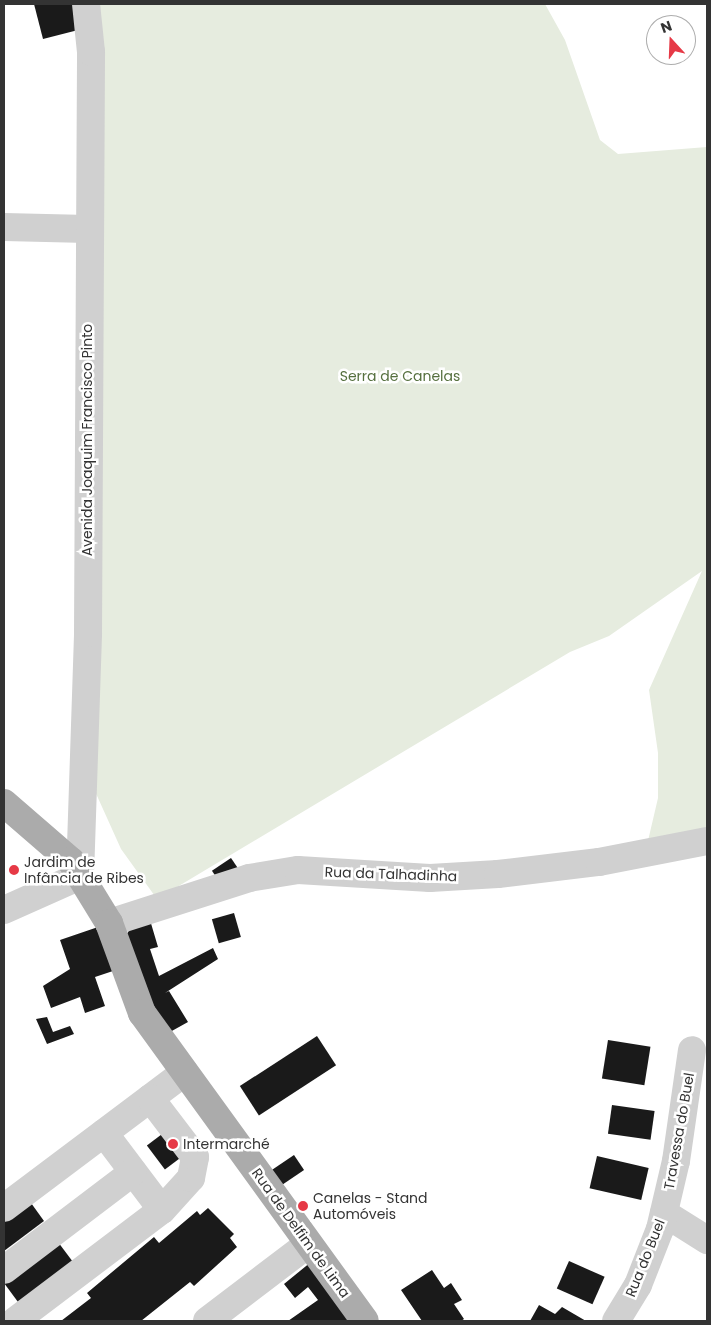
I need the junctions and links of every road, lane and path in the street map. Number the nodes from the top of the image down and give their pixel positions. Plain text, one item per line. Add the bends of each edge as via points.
1 (86, 4) edge
2 (4, 227) edge
3 (88, 229) junction
4 (4, 803) edge
5 (707, 841) edge
6 (80, 876) junction
7 (4, 910) edge
8 (109, 923) junction
9 (692, 1050) dead end
10 (184, 1072) junction
11 (150, 1098) junction
12 (104, 1133) junction
13 (133, 1172) junction
14 (4, 1208) edge
15 (162, 1210) junction
16 (664, 1213) junction
17 (707, 1240) edge
18 (308, 1244) junction
19 (4, 1270) edge
20 (4, 1313) edge
21 (10, 1321) edge
22 (15, 1321) edge
23 (207, 1321) edge
24 (365, 1321) edge
25 (616, 1321) edge

1 - 3 street, Avenida Joaquim Francisco Pinto via 91,52
2 - 3 street
3 - 6 street, Avenida Joaquim Francisco Pinto via 88,633
4 - 6 main road, Rua de Delfim de Lima via 70,861
5 - 8 street, Rua da Talhadinha via 599,862 498,874 430,878 298,870 249,878
6 - 7 street
6 - 8 main road, Rua de Delfim de Lima
8 - 10 main road, Rua de Delfim de Lima via 142,1013
9 - 16 street, Travessa do Buel
10 - 11 street
10 - 18 main road, Rua de Delfim de Lima
11 - 12 street
11 - 15 street via 195,1157 191,1178
12 - 13 street
12 - 14 street
13 - 15 street
13 - 19 street
15 - 22 street
16 - 17 street, Rua do Buel
16 - 25 street, Rua do Buel via 638,1285
18 - 23 street
18 - 24 main road, Rua de Delfim de Lima
20 - 21 street

